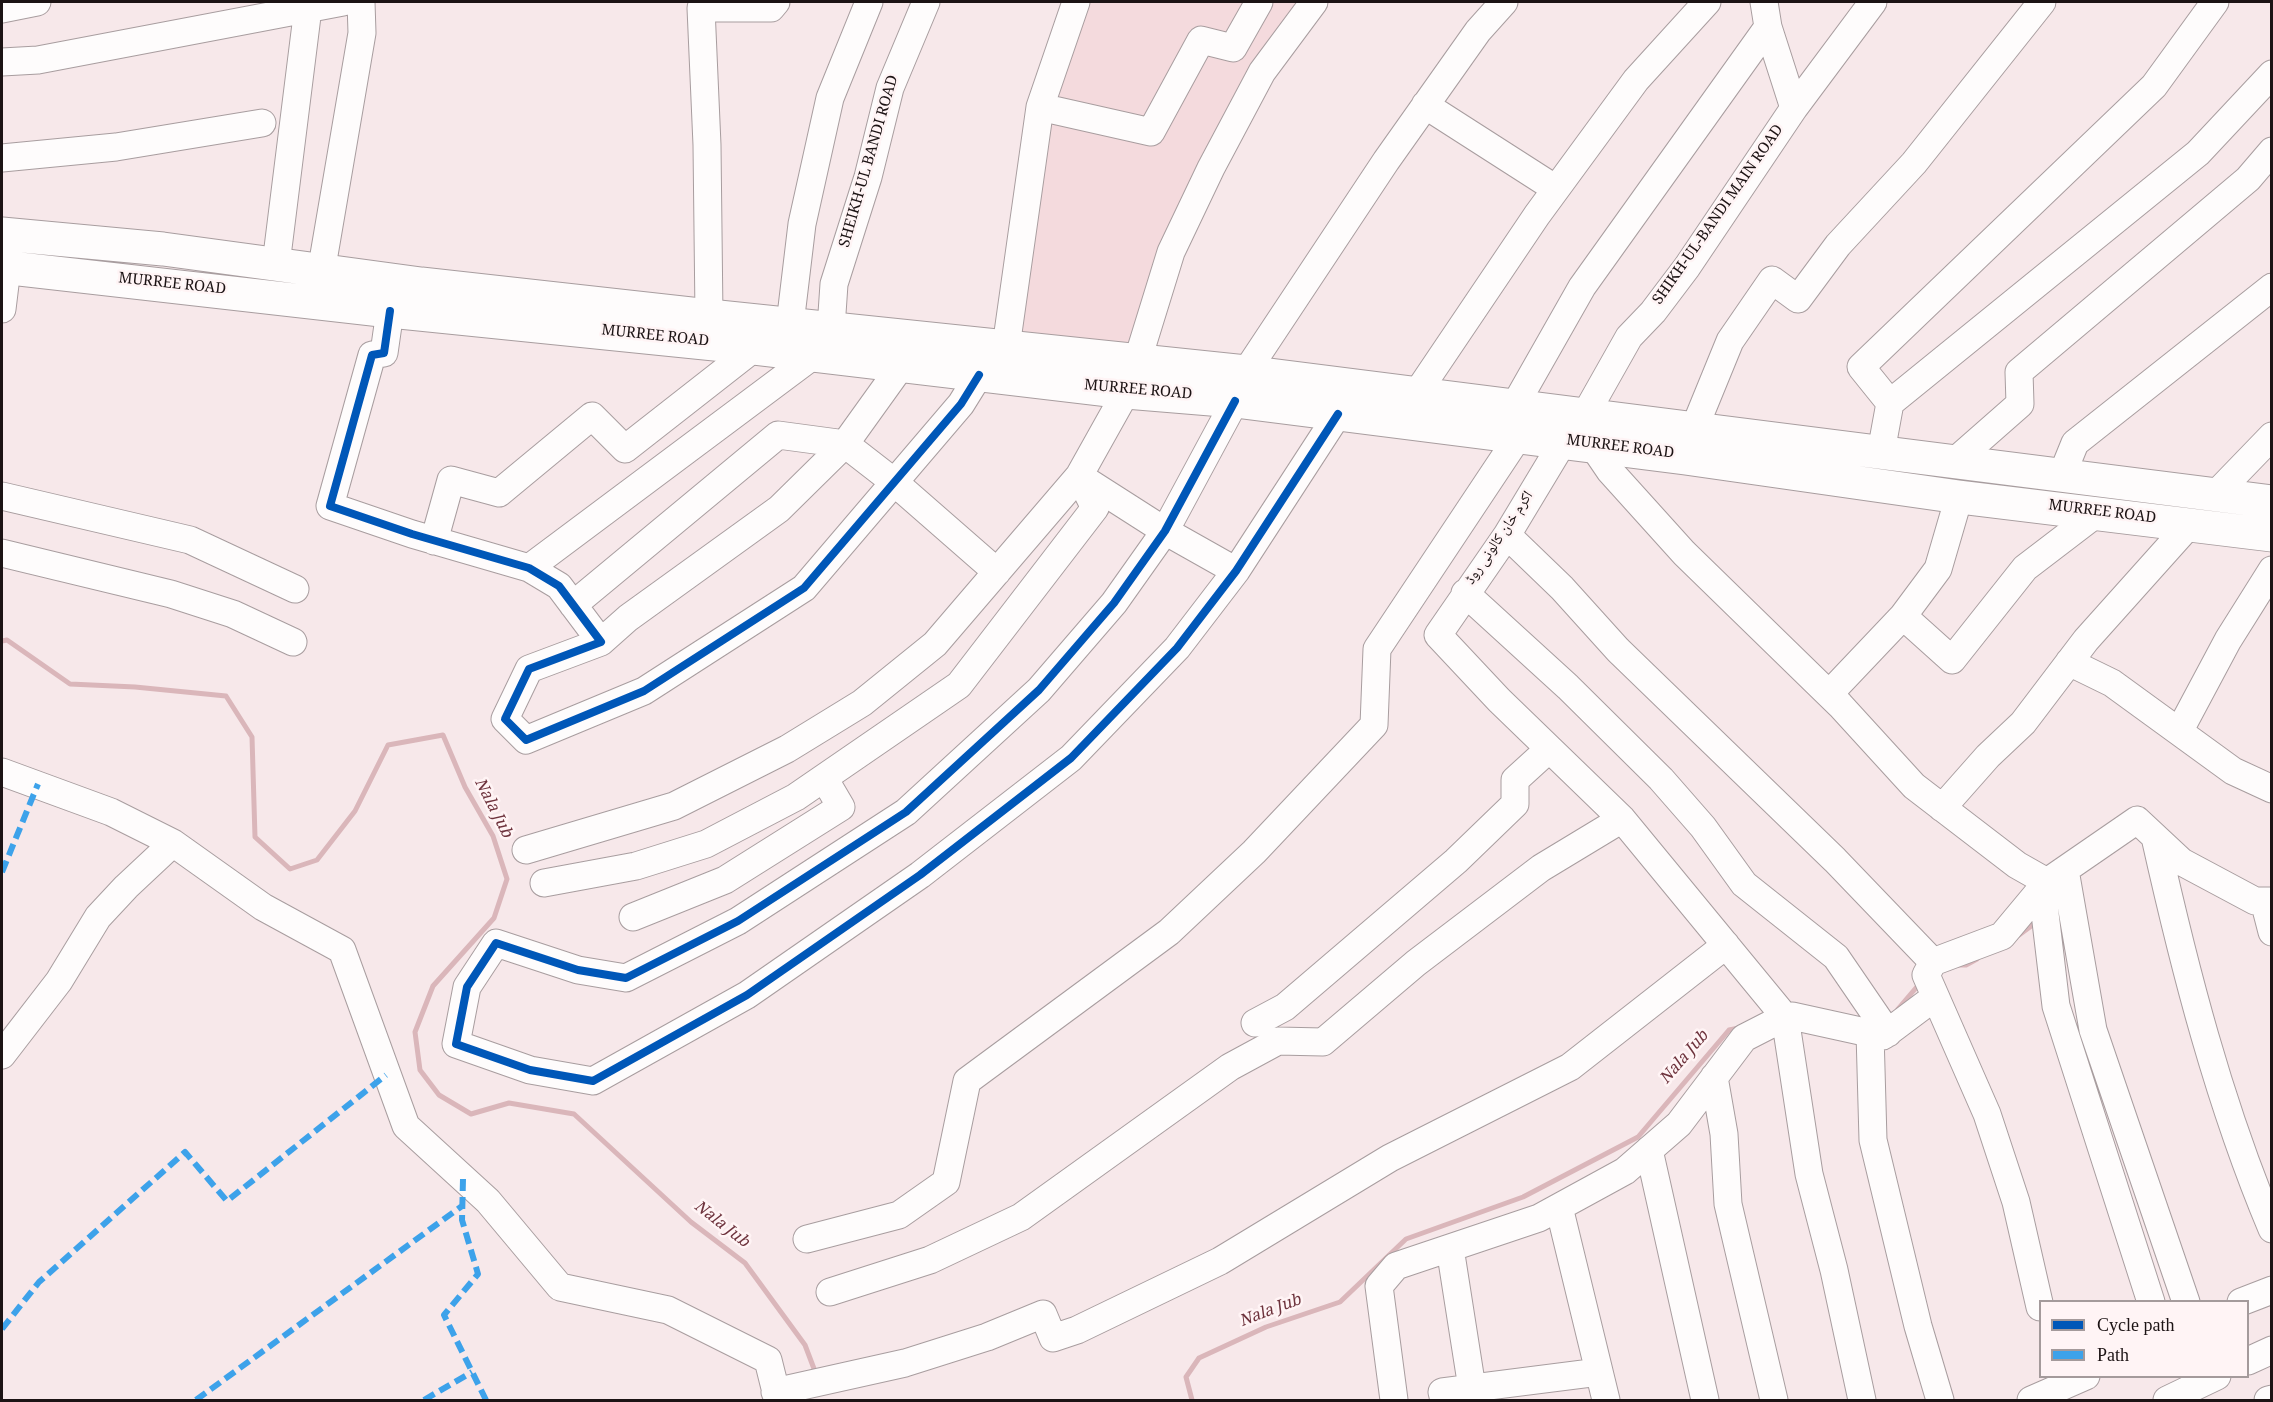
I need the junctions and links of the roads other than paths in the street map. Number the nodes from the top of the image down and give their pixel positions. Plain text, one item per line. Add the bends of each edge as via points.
1 (37, 2) edge
2 (343, 2) edge
3 (361, 2) edge
4 (776, 2) edge
5 (869, 2) edge
6 (926, 2) edge
7 (1076, 2) edge
8 (1259, 2) edge
9 (1314, 2) edge
10 (1504, 2) edge
11 (1707, 2) edge
12 (1873, 2) edge
13 (2042, 2) edge
14 (2215, 2) edge
15 (701, 5) edge
16 (308, 8) junction
17 (2, 9) edge
18 (1766, 14) edge
19 (2, 62) edge
20 (2271, 74) edge
21 (1425, 105) junction
22 (1040, 107) junction
23 (1794, 108) junction
24 (262, 123) dead end
25 (2271, 151) edge
26 (2, 158) edge
27 (1556, 189) junction
28 (2, 234) edge
29 (276, 264) junction
30 (4, 267) edge
31 (321, 269) junction
32 (2271, 287) edge
33 (316, 302) junction
34 (2, 309) edge
35 (390, 311) junction
36 (709, 316) junction
37 (790, 324) junction
38 (831, 328) junction
39 (1006, 346) junction
40 (754, 348) junction
41 (814, 355) junction
42 (1137, 362) junction
43 (901, 366) junction
44 (991, 377) junction
45 (1240, 386) junction
46 (1126, 392) junction
47 (1418, 393) junction
48 (1890, 404) junction
49 (1515, 405) junction
50 (1338, 414) junction
51 (1694, 429) junction
52 (1580, 434) junction
53 (2271, 436) edge
54 (1518, 437) junction
55 (845, 444) junction
56 (1896, 454) junction
57 (1954, 462) junction
58 (1079, 476) junction
59 (2062, 476) junction
60 (894, 482) junction
61 (1905, 489) junction
62 (2214, 495) junction
63 (2, 496) edge
64 (1959, 497) junction
65 (2271, 502) edge
66 (2097, 513) junction
67 (2189, 525) junction
68 (1165, 531) junction
69 (1507, 535) junction
70 (2271, 535) edge
71 (434, 541) junction
72 (2, 553) edge
73 (529, 568) junction
74 (2271, 570) edge
75 (1236, 571) junction
76 (997, 572) junction
77 (296, 589) dead end
78 (1465, 593) junction
79 (573, 605) junction
80 (1903, 616) junction
81 (293, 642) dead end
82 (601, 642) junction
83 (2070, 662) junction
84 (1829, 694) junction
85 (2180, 730) junction
86 (1550, 749) junction
87 (2, 772) edge
88 (824, 778) junction
89 (2271, 789) edge
90 (1942, 808) junction
91 (1622, 819) junction
92 (2155, 837) junction
93 (173, 843) junction
94 (526, 850) dead end
95 (2052, 880) junction
96 (544, 884) dead end
97 (2267, 901) edge
98 (633, 917) dead end
99 (2271, 932) edge
100 (1726, 945) junction
101 (1933, 962) junction
102 (1935, 997) junction
103 (1785, 1017) junction
104 (1255, 1023) dead end
105 (1879, 1033) junction
106 (2, 1055) edge
107 (1714, 1077) junction
108 (1649, 1150) junction
109 (1559, 1207) junction
110 (2271, 1229) edge
111 (807, 1239) dead end
112 (1450, 1248) junction
113 (2271, 1290) edge
114 (830, 1292) dead end
115 (2150, 1300) edge
116 (2185, 1300) edge
117 (2246, 1300) edge
118 (2039, 1303) edge
119 (2271, 1350) edge
120 (2249, 1360) edge
121 (1599, 1371) junction
122 (2215, 1378) edge
123 (2070, 1385) edge
124 (1472, 1388) junction
125 (776, 1396) edge
126 (1394, 1401) edge
127 (1444, 1401) edge
128 (1606, 1401) edge
129 (1705, 1401) edge
130 (1774, 1401) edge
131 (1862, 1401) edge
132 (1940, 1401) edge
133 (2031, 1401) edge
134 (2167, 1401) edge

1 - 17 street
2 - 16 street
3 - 31 street via 362,33
4 - 15 street via 771,8
5 - 37 street via 830,98 802,224
6 - 38 street, SHEIKH-UL BANDI ROAD via 890,88 868,177 834,284
7 - 22 street
8 - 22 street via 1233,48 1201,40 1151,132
9 - 42 street via 1262,72 1211,168 1171,252
10 - 21 street
11 - 27 street via 1636,80
12 - 23 street, SHIKH-UL-BANDI MAIN ROAD
13 - 51 street via 1914,163 1838,245 1798,298 1772,280 1730,340
14 - 48 street via 2154,86 1861,367
15 - 36 street
16 - 19 street via 38,60
16 - 29 street
18 - 23 street
18 - 49 street via 1582,287
20 - 48 street via 2198,153
21 - 27 street
21 - 45 street
22 - 39 street
23 - 52 street, SHIKH-UL-BANDI MAIN ROAD via 1687,267 1629,337
24 - 26 street via 116,147
25 - 57 street via 2248,179 2019,372 2020,404
27 - 47 street
28 - 29 main road, MURREE ROAD
29 - 31 main road, MURREE ROAD
30 - 33 main road, MURREE ROAD
30 - 34 street
31 - 33 street
31 - 36 main road, MURREE ROAD
32 - 59 street via 2075,443
33 - 35 main road, MURREE ROAD
35 - 40 main road, MURREE ROAD
35 - 71 street via 384,352 372,355 330,507
36 - 37 main road, MURREE ROAD
37 - 38 main road, MURREE ROAD
38 - 39 main road, MURREE ROAD
39 - 42 main road, MURREE ROAD
39 - 44 street
40 - 41 main road, MURREE ROAD
40 - 71 street via 625,449 591,416 499,493 451,480
41 - 43 main road, MURREE ROAD
41 - 73 street
42 - 45 main road, MURREE ROAD
43 - 44 main road, MURREE ROAD
43 - 55 street
44 - 46 main road, MURREE ROAD
44 - 60 street via 961,404
45 - 46 main road, MURREE ROAD
45 - 47 main road, MURREE ROAD
45 - 50 main road, MURREE ROAD
45 - 68 street
46 - 58 street
47 - 49 main road, MURREE ROAD
48 - 56 street
49 - 52 main road, MURREE ROAD
50 - 54 main road, MURREE ROAD
50 - 75 street
51 - 52 main road, MURREE ROAD
51 - 56 main road, MURREE ROAD
52 - 54 main road, MURREE ROAD
52 - 61 main road, MURREE ROAD
52 - 69 street, اکرم خان کالونی روڈ
52 - 84 street via 1684,553
53 - 62 street
54 - 111 street via 1377,649 1374,725 1254,852 1169,932 966,1082 946,1182 899,1215
55 - 60 street
55 - 79 street via 778,435
55 - 82 street via 779,509 628,618
56 - 57 main road, MURREE ROAD
56 - 61 main road
57 - 59 main road, MURREE ROAD
58 - 68 street
58 - 76 street
58 - 88 street via 1095,508 959,685
59 - 62 main road, MURREE ROAD
60 - 76 street
60 - 82 street via 804,588 644,691 526,740 505,719 529,669
61 - 64 main road, MURREE ROAD
62 - 65 main road, MURREE ROAD
63 - 77 street via 190,540
64 - 66 main road, MURREE ROAD
64 - 80 street via 1938,569
66 - 67 main road, MURREE ROAD
66 - 80 street via 2025,567 1952,660
67 - 70 main road, MURREE ROAD
67 - 83 street via 2135,582
68 - 75 street
68 - 75 street via 1114,603 1039,690 906,812 738,921 626,978 578,970 496,944 467,987 456,1044 530,1071 593,1081 747,995 920,875 1071,758 1177,648
69 - 78 street, اکرم خان کالونی روڈ
69 - 101 street
71 - 73 street
72 - 81 street via 171,594 233,614
73 - 79 street via 559,586
74 - 85 street
76 - 94 street via 935,644 862,703 787,749 674,806
78 - 86 street, اکرم خان کالونی روڈ via 1438,635
78 - 105 street via 1661,779 1703,827 1744,884 1836,957
79 - 82 street
80 - 84 street
83 - 85 street via 2112,683
83 - 90 street via 2023,723
84 - 90 street via 1914,786
85 - 89 street via 2233,771
86 - 91 street
86 - 104 street via 1515,780 1515,804 1456,861 1285,1006
87 - 93 street via 111,812
88 - 96 street via 706,844 636,866
88 - 98 street via 841,807 725,880
90 - 95 street via 2016,865
91 - 100 street
91 - 114 street via 1541,868 1416,963 1323,1042 1278,1041 1230,1067 1021,1217 930,1260
92 - 95 street via 2137,820
92 - 97 street via 2182,862 2255,901
92 - 110 street via 2199,1021 2244,1164
93 - 106 street via 98,917 59,981
93 - 125 street via 263,907 342,950 406,1126 488,1201 560,1287 668,1310 768,1359
95 - 101 street via 2002,936
95 - 115 street via 2056,1006
95 - 116 street via 2093,1030
97 - 99 street
100 - 103 street
100 - 125 street via 1570,1067 1390,1158 1220,1261 1077,1330 1053,1338 1043,1314 905,1363
101 - 102 street via 1926,975
102 - 105 street
102 - 118 street via 1987,1114 2016,1202
103 - 105 street
103 - 107 street via 1744,1038
103 - 131 street via 1809,1174
105 - 132 street via 1873,1140 1915,1316
107 - 108 street via 1679,1124
107 - 130 street via 1724,1134 1728,1204
108 - 109 street via 1625,1171
108 - 129 street
109 - 112 street via 1539,1218
109 - 121 street
112 - 124 street
112 - 126 street via 1396,1266 1379,1286
113 - 117 street
119 - 120 street
121 - 124 street
121 - 128 street
122 - 134 street
123 - 133 street
124 - 127 street via 1442,1392

